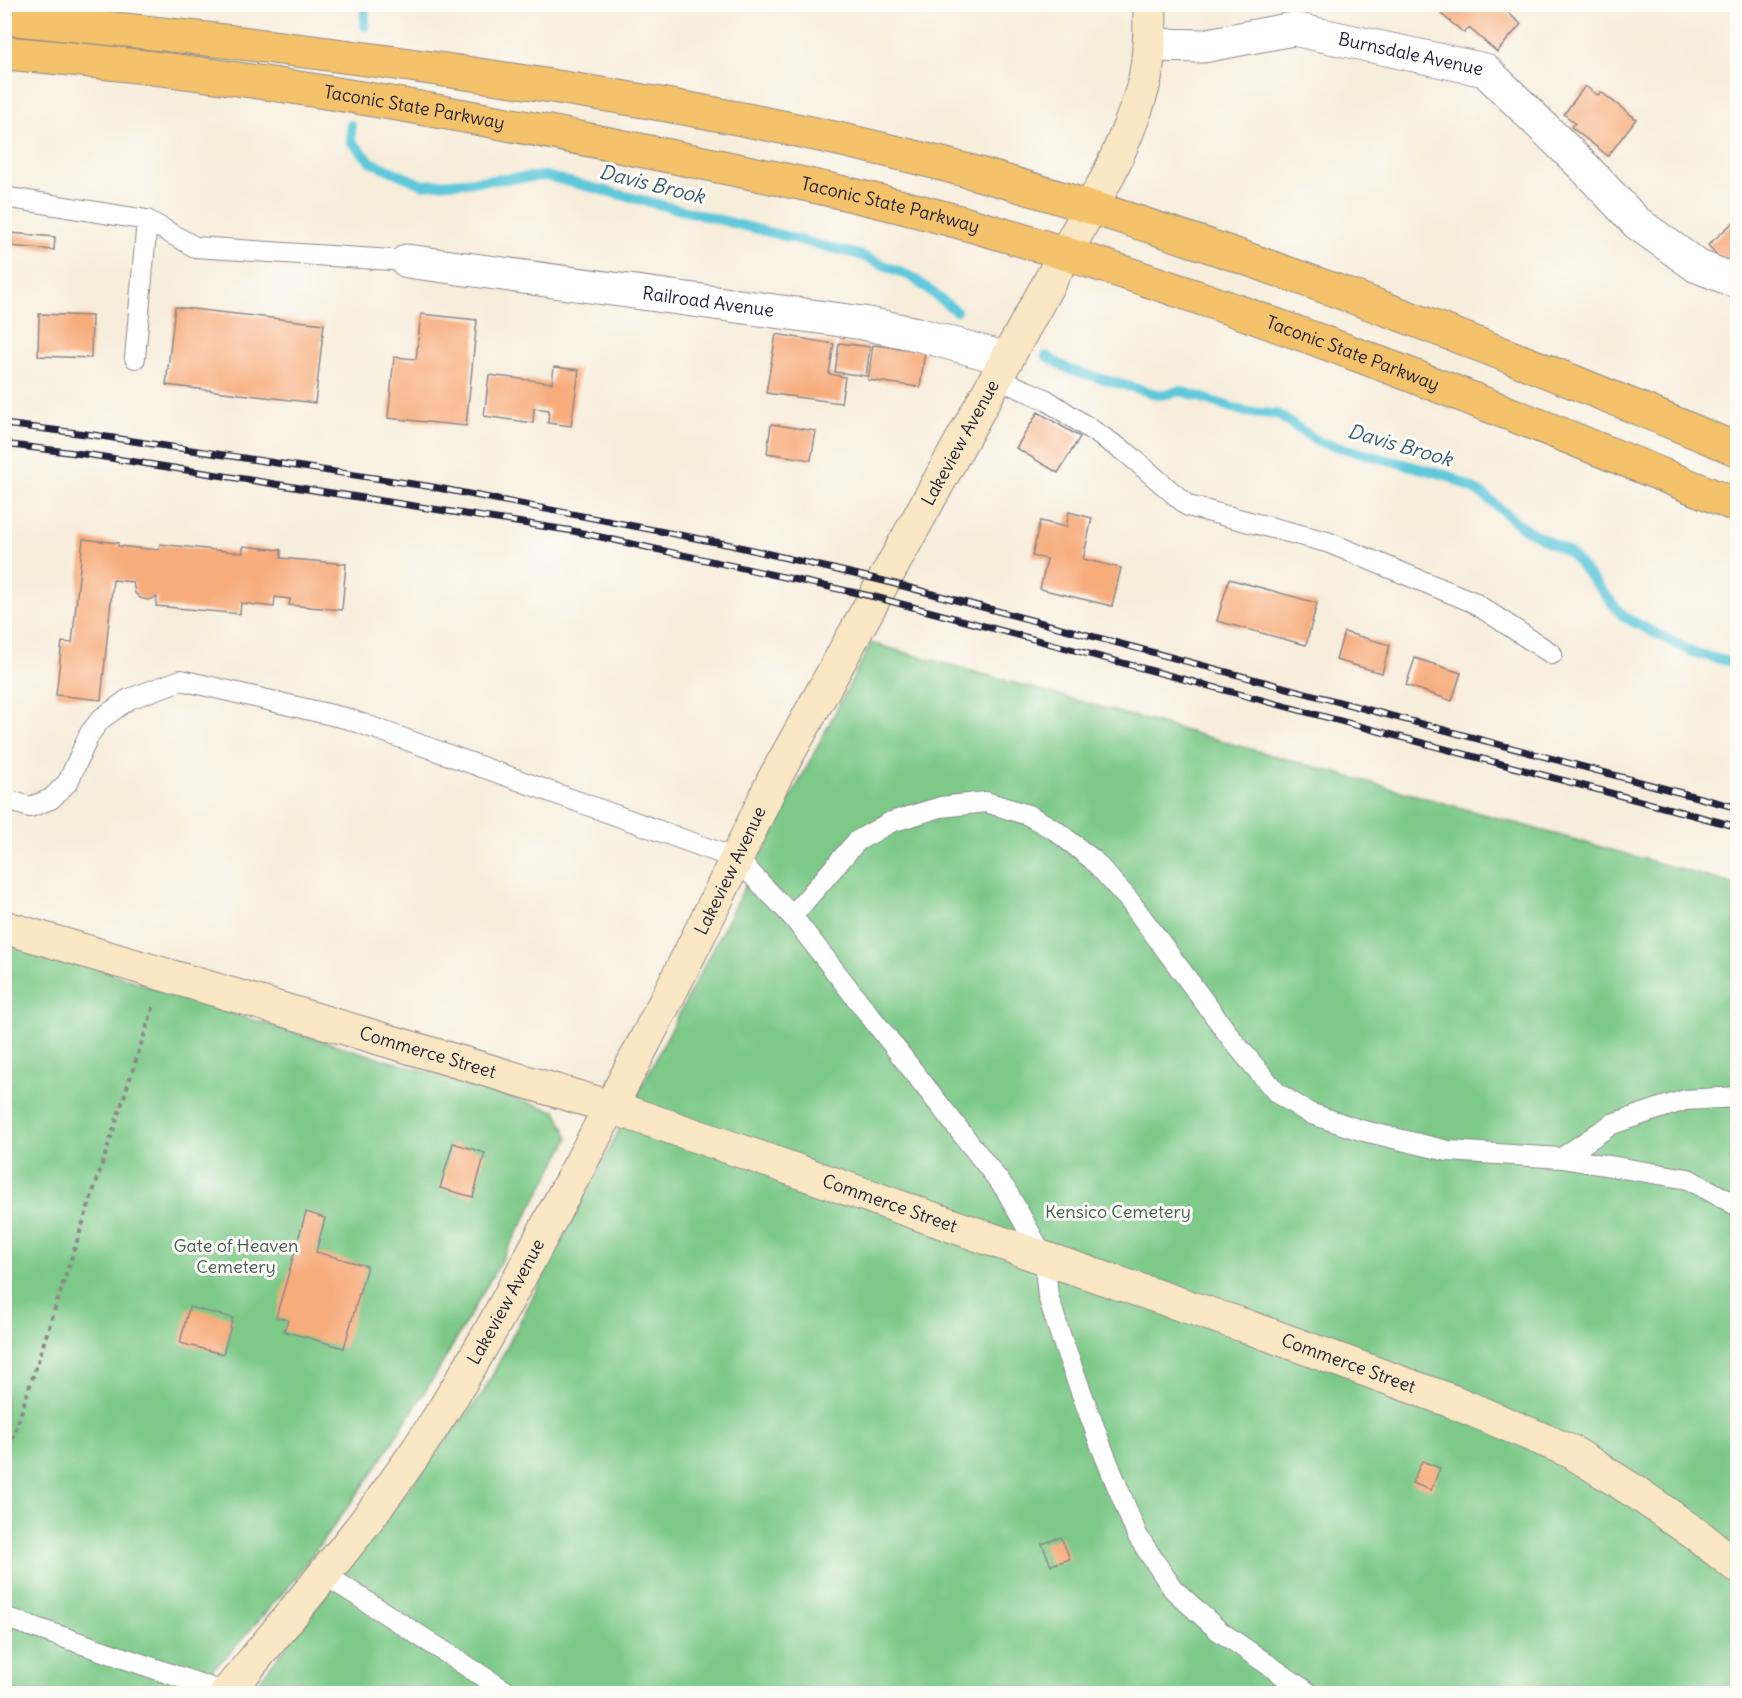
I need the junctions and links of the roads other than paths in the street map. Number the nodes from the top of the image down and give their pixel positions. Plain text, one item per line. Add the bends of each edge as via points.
1 (1150, 4) edge
2 (4, 18) edge
3 (1149, 45) junction
4 (4, 53) edge
5 (4, 197) edge
6 (1092, 208) junction
7 (147, 220) junction
8 (1066, 254) junction
9 (407, 261) joint
10 (1737, 282) edge
11 (135, 358) dead end
12 (1002, 369) junction
13 (1737, 450) edge
14 (1737, 506) edge
15 (1552, 654) dead end
16 (4, 799) edge
17 (737, 859) junction
18 (792, 916) junction
19 (4, 927) edge
20 (1737, 1097) edge
21 (611, 1107) junction
22 (1562, 1158) junction
23 (1737, 1206) edge
24 (1044, 1258) junction
25 (1737, 1567) edge
26 (324, 1574) junction
27 (4, 1617) edge
28 (226, 1693) edge
29 (510, 1694) edge
30 (1310, 1694) edge

1 - 3 street, Lakeview Avenue
2 - 6 highway via 365,57 721,114 955,167
3 - 6 street, Lakeview Avenue via 1143,86 1130,127
3 - 10 street, Burnsdale Avenue via 1203,46 1293,29 1485,70 1637,223 1697,266
4 - 8 highway, Taconic State Parkway via 256,81 483,119 845,194 947,218
5 - 7 lane
6 - 8 street, Lakeview Avenue
6 - 13 highway via 1311,281 1538,367
7 - 9 lane via 195,247
7 - 11 lane
8 - 12 street, Lakeview Avenue
8 - 14 highway, Taconic State Parkway via 1371,360
9 - 12 street, Railroad Avenue via 863,323 917,334
12 - 15 lane via 1128,454 1188,506 1326,542 1473,602
12 - 17 street, Lakeview Avenue via 773,781
16 - 17 lane via 30,807 51,799 68,782 90,733 101,719 129,699 181,680 349,719
17 - 18 lane
17 - 21 street, Lakeview Avenue
18 - 22 lane via 857,841 891,822 931,810 986,802 1028,815 1092,859 1129,900 1234,1042 1277,1093 1309,1113 1448,1151
18 - 24 lane via 1006,1190
19 - 21 street, Commerce Street
20 - 22 lane via 1684,1100 1612,1124
21 - 24 street, Commerce Street
21 - 26 street, Lakeview Avenue via 490,1332 430,1431
22 - 23 lane via 1688,1179
24 - 25 street, Commerce Street via 1444,1398 1572,1452 1637,1493
24 - 30 lane via 1048,1296 1061,1337 1137,1535 1173,1589 1218,1630
26 - 28 street, Lakeview Avenue
26 - 29 lane
27 - 28 lane

